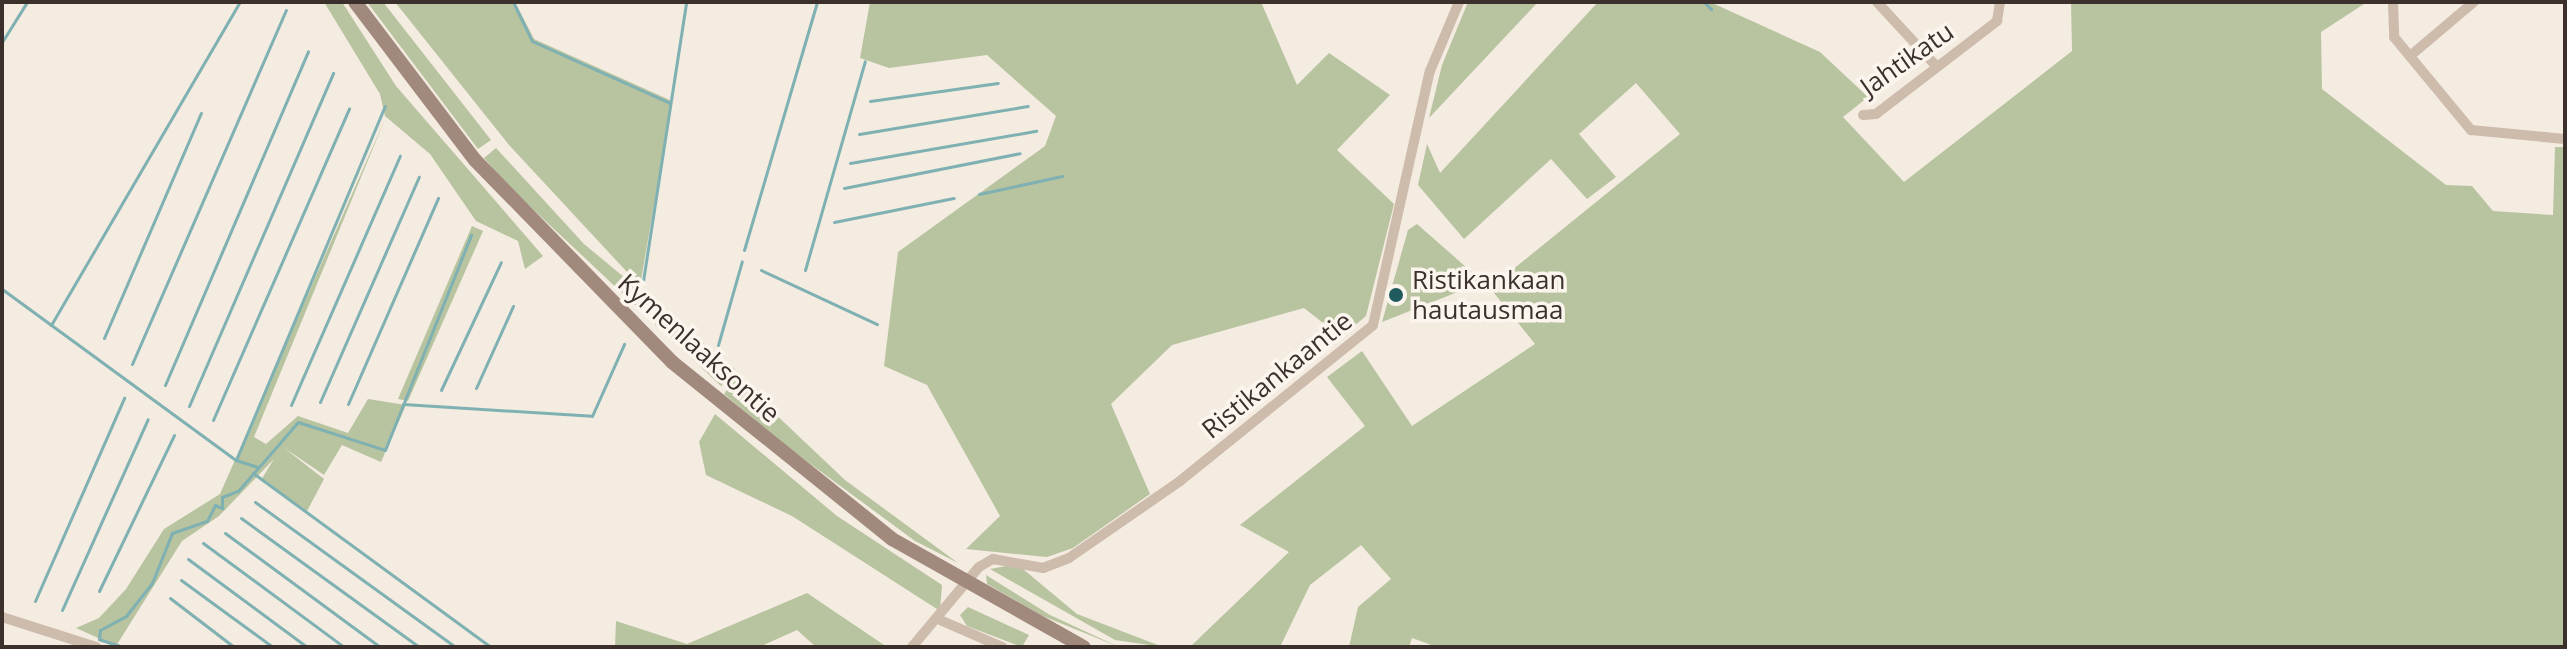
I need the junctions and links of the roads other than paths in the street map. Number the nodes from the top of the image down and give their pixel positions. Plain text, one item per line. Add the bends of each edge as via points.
1 (355, 2) edge
2 (1459, 2) edge
3 (1877, 2) edge
4 (2000, 2) edge
5 (2393, 2) edge
6 (2474, 2) edge
7 (2410, 56) junction
8 (1936, 66) junction
9 (1863, 115) dead end
10 (2565, 139) edge
11 (966, 586) junction
12 (2, 617) edge
13 (940, 620) junction
14 (96, 647) edge
15 (912, 647) edge
16 (1002, 647) edge
17 (1084, 647) edge

1 - 11 main road, Kymenlaaksontie via 475,160 672,362 825,489
2 - 11 street, Ristikankaantie via 1430,71 1373,325 1192,472 1069,558 1043,568 993,559
3 - 8 street
4 - 8 street, Jahtikatu via 1997,21
5 - 7 street via 2394,37
6 - 7 street
7 - 10 street via 2471,130
8 - 9 street, Jahtikatu via 1876,114
11 - 13 street
11 - 17 main road, Kymenlaaksontie
12 - 14 street
13 - 15 street
13 - 16 street

